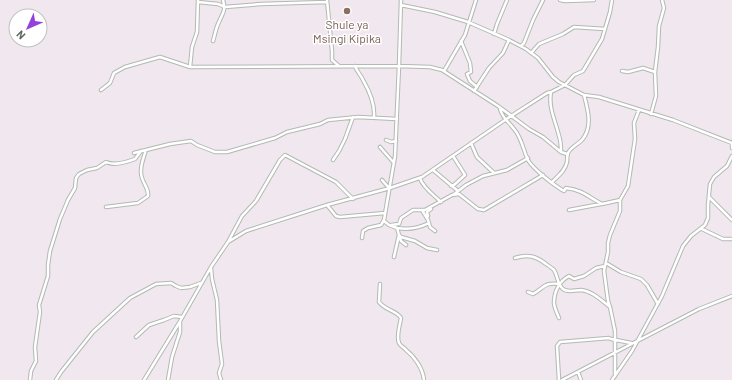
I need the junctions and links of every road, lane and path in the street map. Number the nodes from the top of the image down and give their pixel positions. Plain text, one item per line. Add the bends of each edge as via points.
1 (224, 0) edge
2 (401, 0) edge
3 (476, 0) edge
4 (506, 0) edge
5 (543, 0) edge
6 (560, 0) edge
7 (594, 0) edge
8 (612, 0) edge
9 (662, 0) edge
10 (198, 1) edge
11 (327, 1) edge
12 (401, 5) junction
13 (225, 7) junction
14 (468, 22) junction
15 (605, 29) junction
16 (494, 34) junction
17 (509, 40) junction
18 (213, 41) dead end
19 (461, 41) junction
20 (521, 46) junction
21 (531, 53) junction
22 (339, 66) junction
23 (355, 66) junction
24 (399, 66) junction
25 (190, 67) junction
26 (444, 71) junction
27 (622, 71) dead end
28 (655, 72) junction
29 (565, 85) junction
30 (477, 87) junction
31 (101, 90) dead end
32 (474, 91) junction
33 (551, 92) junction
34 (584, 95) junction
35 (498, 106) junction
36 (639, 110) junction
37 (651, 114) junction
38 (510, 116) junction
39 (353, 117) junction
40 (374, 117) junction
41 (397, 119) junction
42 (505, 120) junction
43 (386, 140) dead end
44 (396, 141) junction
45 (471, 143) junction
46 (732, 143) edge
47 (380, 147) dead end
48 (732, 148) edge
49 (146, 150) junction
50 (141, 152) junction
51 (561, 152) junction
52 (134, 153) dead end
53 (567, 154) junction
54 (453, 156) junction
55 (732, 156) edge
56 (528, 158) junction
57 (333, 160) dead end
58 (394, 164) junction
59 (433, 170) junction
60 (494, 173) junction
61 (543, 175) junction
62 (420, 178) junction
63 (382, 180) dead end
64 (552, 182) junction
65 (451, 186) junction
66 (390, 188) junction
67 (458, 192) junction
68 (452, 195) junction
69 (709, 197) junction
70 (353, 199) junction
71 (620, 200) junction
72 (441, 202) junction
73 (602, 204) junction
74 (327, 205) junction
75 (432, 206) junction
76 (106, 207) dead end
77 (422, 210) junction
78 (569, 210) dead end
79 (385, 213) junction
80 (427, 218) junction
81 (384, 220) junction
82 (732, 220) edge
83 (429, 223) junction
84 (398, 226) junction
85 (702, 229) junction
86 (435, 231) dead end
87 (399, 235) junction
88 (362, 238) dead end
89 (732, 239) edge
90 (228, 242) junction
91 (406, 245) dead end
92 (437, 250) dead end
93 (394, 256) dead end
94 (515, 258) dead end
95 (606, 264) junction
96 (211, 267) junction
97 (202, 283) junction
98 (380, 284) dead end
99 (559, 284) junction
100 (528, 292) dead end
101 (732, 296) edge
102 (658, 304) junction
103 (610, 307) junction
104 (182, 317) junction
105 (559, 318) dead end
106 (180, 321) junction
107 (136, 337) dead end
108 (615, 340) junction
109 (638, 340) junction
110 (632, 343) junction
111 (616, 352) junction
112 (578, 372) junction
113 (615, 376) junction
114 (30, 380) edge
115 (56, 380) edge
116 (144, 380) edge
117 (168, 380) edge
118 (221, 380) edge
119 (424, 380) edge
120 (559, 380) edge
121 (562, 380) edge
122 (581, 380) edge
123 (612, 380) edge

1 - 13 street
2 - 12 street
3 - 14 street
4 - 16 street
5 - 20 street
6 - 7 street
8 - 15 street
9 - 28 street via 664,8 659,26
10 - 13 street
10 - 25 street via 197,32
11 - 13 street
11 - 22 street via 332,60
12 - 14 street
12 - 24 street
13 - 18 street
14 - 16 street
14 - 19 street
15 - 21 street via 574,27 539,44
15 - 29 street via 583,71 574,75
16 - 17 street
17 - 20 street
17 - 30 street via 503,53 489,68
19 - 26 street
19 - 30 street via 470,63 471,72 467,74
20 - 21 street
21 - 29 street via 553,77
22 - 23 street
22 - 25 street
23 - 24 street
23 - 40 street via 372,99
24 - 26 street via 430,67
24 - 41 street
25 - 31 street via 160,57 125,67 114,73 110,83
26 - 32 street
27 - 28 street via 644,68
28 - 37 street via 656,96
29 - 33 street
29 - 34 street
30 - 32 street
32 - 35 street
33 - 38 street
33 - 51 street via 550,99 560,137
34 - 36 street via 599,97
34 - 53 street via 589,127 582,140
35 - 38 street
35 - 42 street
36 - 37 street
36 - 71 street via 634,124 628,186
37 - 46 street
38 - 42 street
38 - 51 street
39 - 40 street
39 - 49 street via 328,120 228,152 215,152 192,141
39 - 57 street via 346,139
40 - 41 street
41 - 44 street
42 - 45 street
42 - 56 street via 515,129
43 - 44 street
44 - 58 street
45 - 54 street
45 - 60 street via 477,157
46 - 48 street
47 - 58 street
49 - 50 street
49 - 76 street via 142,178 148,196 138,203
50 - 52 street
50 - 114 street via 135,159 114,164 106,162 79,174 76,178 75,188 63,211 50,251 48,276 40,305 36,361 31,370
51 - 53 street
53 - 64 street via 563,172
54 - 59 street
54 - 65 street via 465,175
55 - 69 street via 727,166 712,180
56 - 60 street via 507,170
56 - 61 street
58 - 66 street
59 - 62 street
59 - 65 street
60 - 67 street via 483,176
61 - 64 street
61 - 68 street via 484,210 478,209 459,194
62 - 66 street
62 - 72 street
63 - 66 street
64 - 73 street via 564,191 566,188 578,191
65 - 67 street
66 - 70 street
66 - 79 street
67 - 68 street
68 - 72 street
69 - 82 street
69 - 85 street via 708,218
70 - 74 street
70 - 90 street via 336,182 285,154 256,201 242,216
71 - 73 street
71 - 95 street via 620,211 608,242
72 - 75 street
73 - 78 street
74 - 79 street via 340,217
74 - 90 street via 246,231
75 - 77 street
75 - 80 street via 427,212
77 - 80 street
77 - 84 street via 410,211 401,218
79 - 81 street
80 - 83 street
81 - 84 street
81 - 88 street via 381,225 363,231
83 - 84 street via 404,230
83 - 86 street
84 - 87 street
85 - 89 street via 723,239
85 - 102 street via 691,236 683,246
87 - 91 street
87 - 92 street via 426,248
87 - 93 street
90 - 96 street
94 - 99 street via 525,255 541,260 554,270
95 - 99 street via 584,276 574,279 569,276
95 - 102 street via 641,278
95 - 103 street via 604,271
96 - 97 street
96 - 118 street via 217,300
97 - 104 street
97 - 115 street via 181,288 171,283 156,284 130,298 93,332
98 - 119 street via 379,302 401,318 399,342 419,365
99 - 100 street via 544,285 533,294
99 - 103 street via 564,290 581,290 595,295
99 - 105 street via 554,304
101 - 109 street via 699,309
102 - 109 street
103 - 108 street
104 - 106 street
104 - 107 street via 174,316 149,325
106 - 116 street
106 - 117 street via 180,332
108 - 110 street
108 - 111 street
108 - 120 street via 609,338 560,342 557,346
109 - 110 street
109 - 113 street
110 - 111 street
111 - 112 street
111 - 113 street
112 - 121 street
112 - 122 street
113 - 123 street

